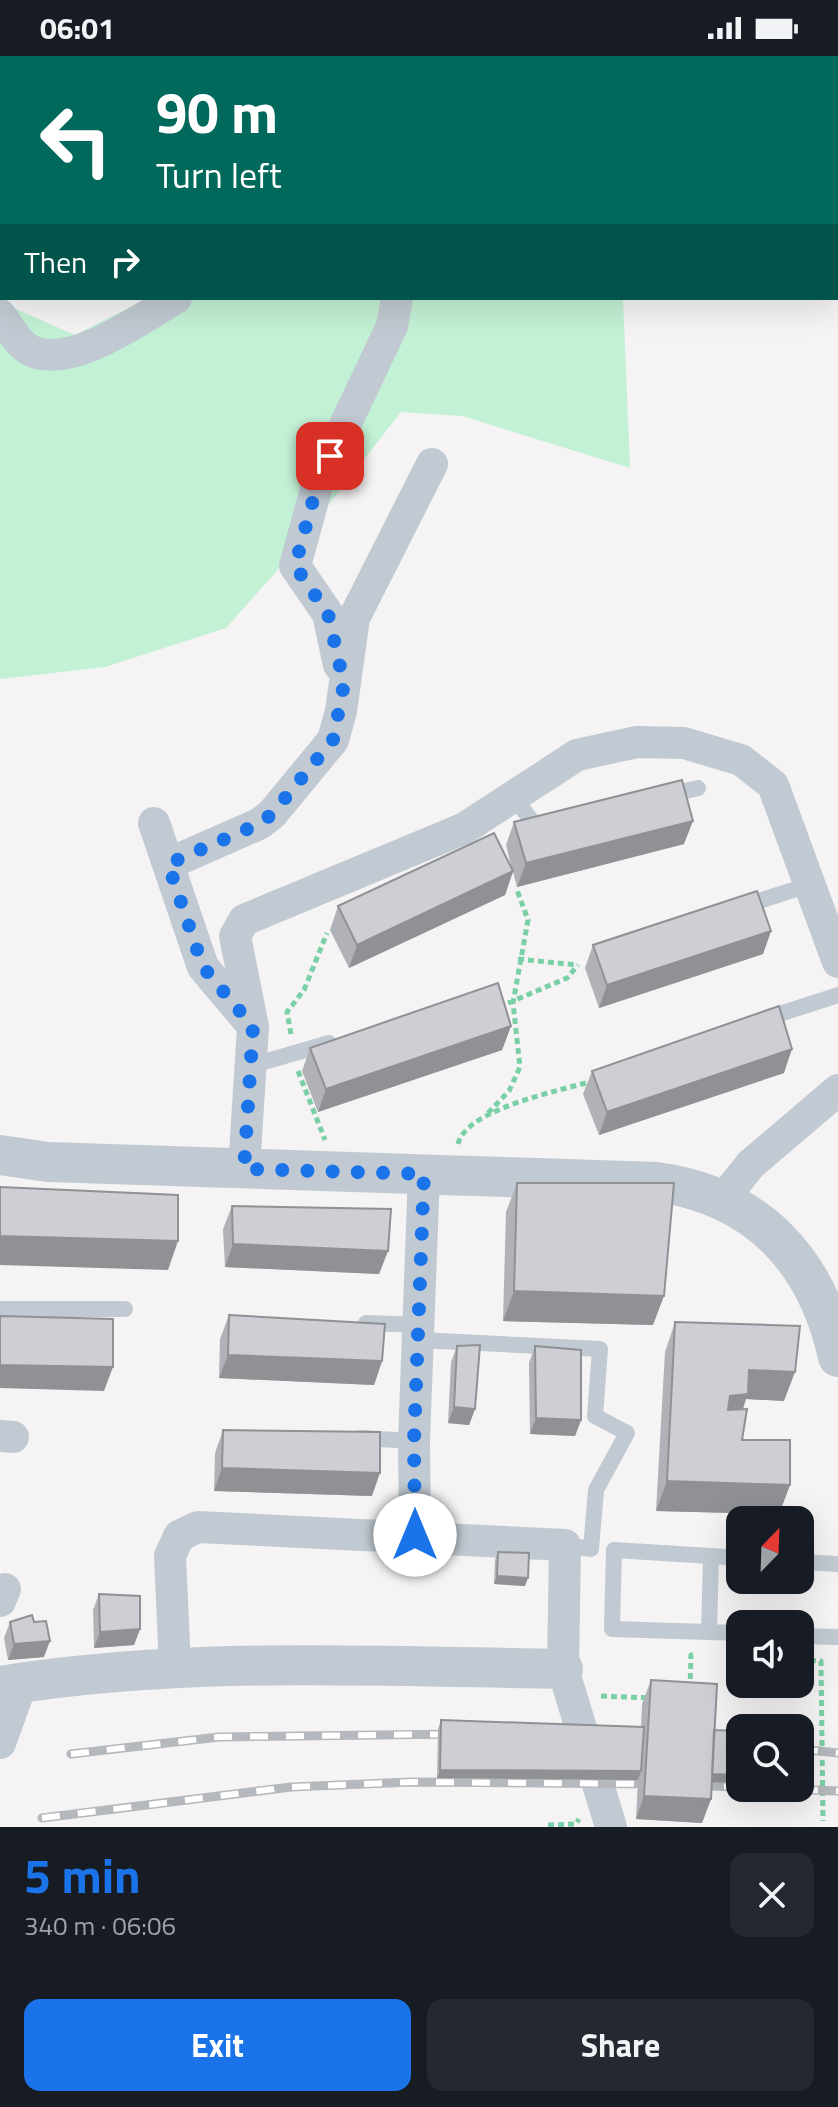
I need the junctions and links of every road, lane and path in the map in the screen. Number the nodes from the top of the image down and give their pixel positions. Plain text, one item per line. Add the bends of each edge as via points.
1 (173, 300) edge
2 (397, 300) edge
3 (0, 315) edge
4 (432, 464) dead end
5 (344, 684) junction
6 (698, 788) dead end
7 (513, 797) junction
8 (654, 798) edge
9 (566, 820) edge
10 (154, 823) dead end
11 (168, 864) junction
12 (809, 885) junction
13 (517, 890) dead end
14 (720, 913) edge
15 (518, 959) junction
16 (838, 962) edge
17 (838, 995) edge
18 (513, 1003) junction
19 (494, 1008) edge
20 (253, 1027) junction
21 (738, 1028) edge
22 (342, 1039) edge
23 (250, 1066) junction
24 (600, 1079) edge
25 (838, 1090) edge
26 (488, 1113) junction
27 (0, 1155) edge
28 (244, 1169) junction
29 (439, 1174) junction
30 (723, 1199) junction
31 (0, 1309) edge
32 (125, 1309) dead end
33 (345, 1322) edge
34 (420, 1333) junction
35 (838, 1357) edge
36 (341, 1437) edge
37 (414, 1441) junction
38 (415, 1535) junction
39 (565, 1545) junction
40 (711, 1556) junction
41 (726, 1557) edge
42 (814, 1563) edge
43 (838, 1564) edge
44 (709, 1632) junction
45 (726, 1633) edge
46 (814, 1636) edge
47 (838, 1637) edge
48 (703, 1655) dead end
49 (814, 1661) edge
50 (175, 1667) junction
51 (563, 1669) junction
52 (11, 1684) edge
53 (596, 1695) dead end
54 (658, 1698) edge
55 (689, 1698) edge
56 (0, 1743) edge
57 (581, 1816) dead end
58 (823, 1821) dead end
59 (548, 1825) edge
60 (611, 1827) edge

1 - 3 street via 97,344 50,355 27,348
2 - 5 street via 392,326 318,482 295,566 328,614
4 - 5 street via 354,618
5 - 11 street via 333,740 272,814
6 - 8 lane
7 - 9 lane via 537,827
7 - 12 street via 577,755 637,742 684,743 741,760 773,785
7 - 20 street via 465,828 244,920 235,936
10 - 11 street
11 - 20 street via 203,967
12 - 14 lane
12 - 16 street
13 - 15 path via 528,920
15 - 18 path
15 - 18 path via 578,965 567,978
17 - 21 lane
18 - 19 path
18 - 26 path via 520,1067 509,1091
20 - 23 street
22 - 23 lane
23 - 28 street
24 - 26 path
25 - 30 street via 751,1164
26 - 29 path via 459,1137
27 - 28 street via 48,1162
28 - 29 street
29 - 30 street via 657,1182 693,1187
29 - 34 street
30 - 35 street via 777,1238 809,1276 830,1320
31 - 32 lane
33 - 34 lane
34 - 37 street
34 - 39 lane via 600,1349 595,1416 627,1433 596,1490 591,1549
36 - 37 lane
37 - 38 street
38 - 39 street
38 - 50 street via 198,1527 179,1536 170,1556
39 - 51 street
40 - 41 lane
40 - 44 lane
40 - 44 lane via 614,1550 612,1629
42 - 43 lane
44 - 45 lane
46 - 47 lane
48 - 55 path via 691,1655
49 - 58 path via 821,1661
50 - 51 street
50 - 52 street
51 - 60 street
52 - 56 street
53 - 54 path
57 - 59 path via 576,1824

